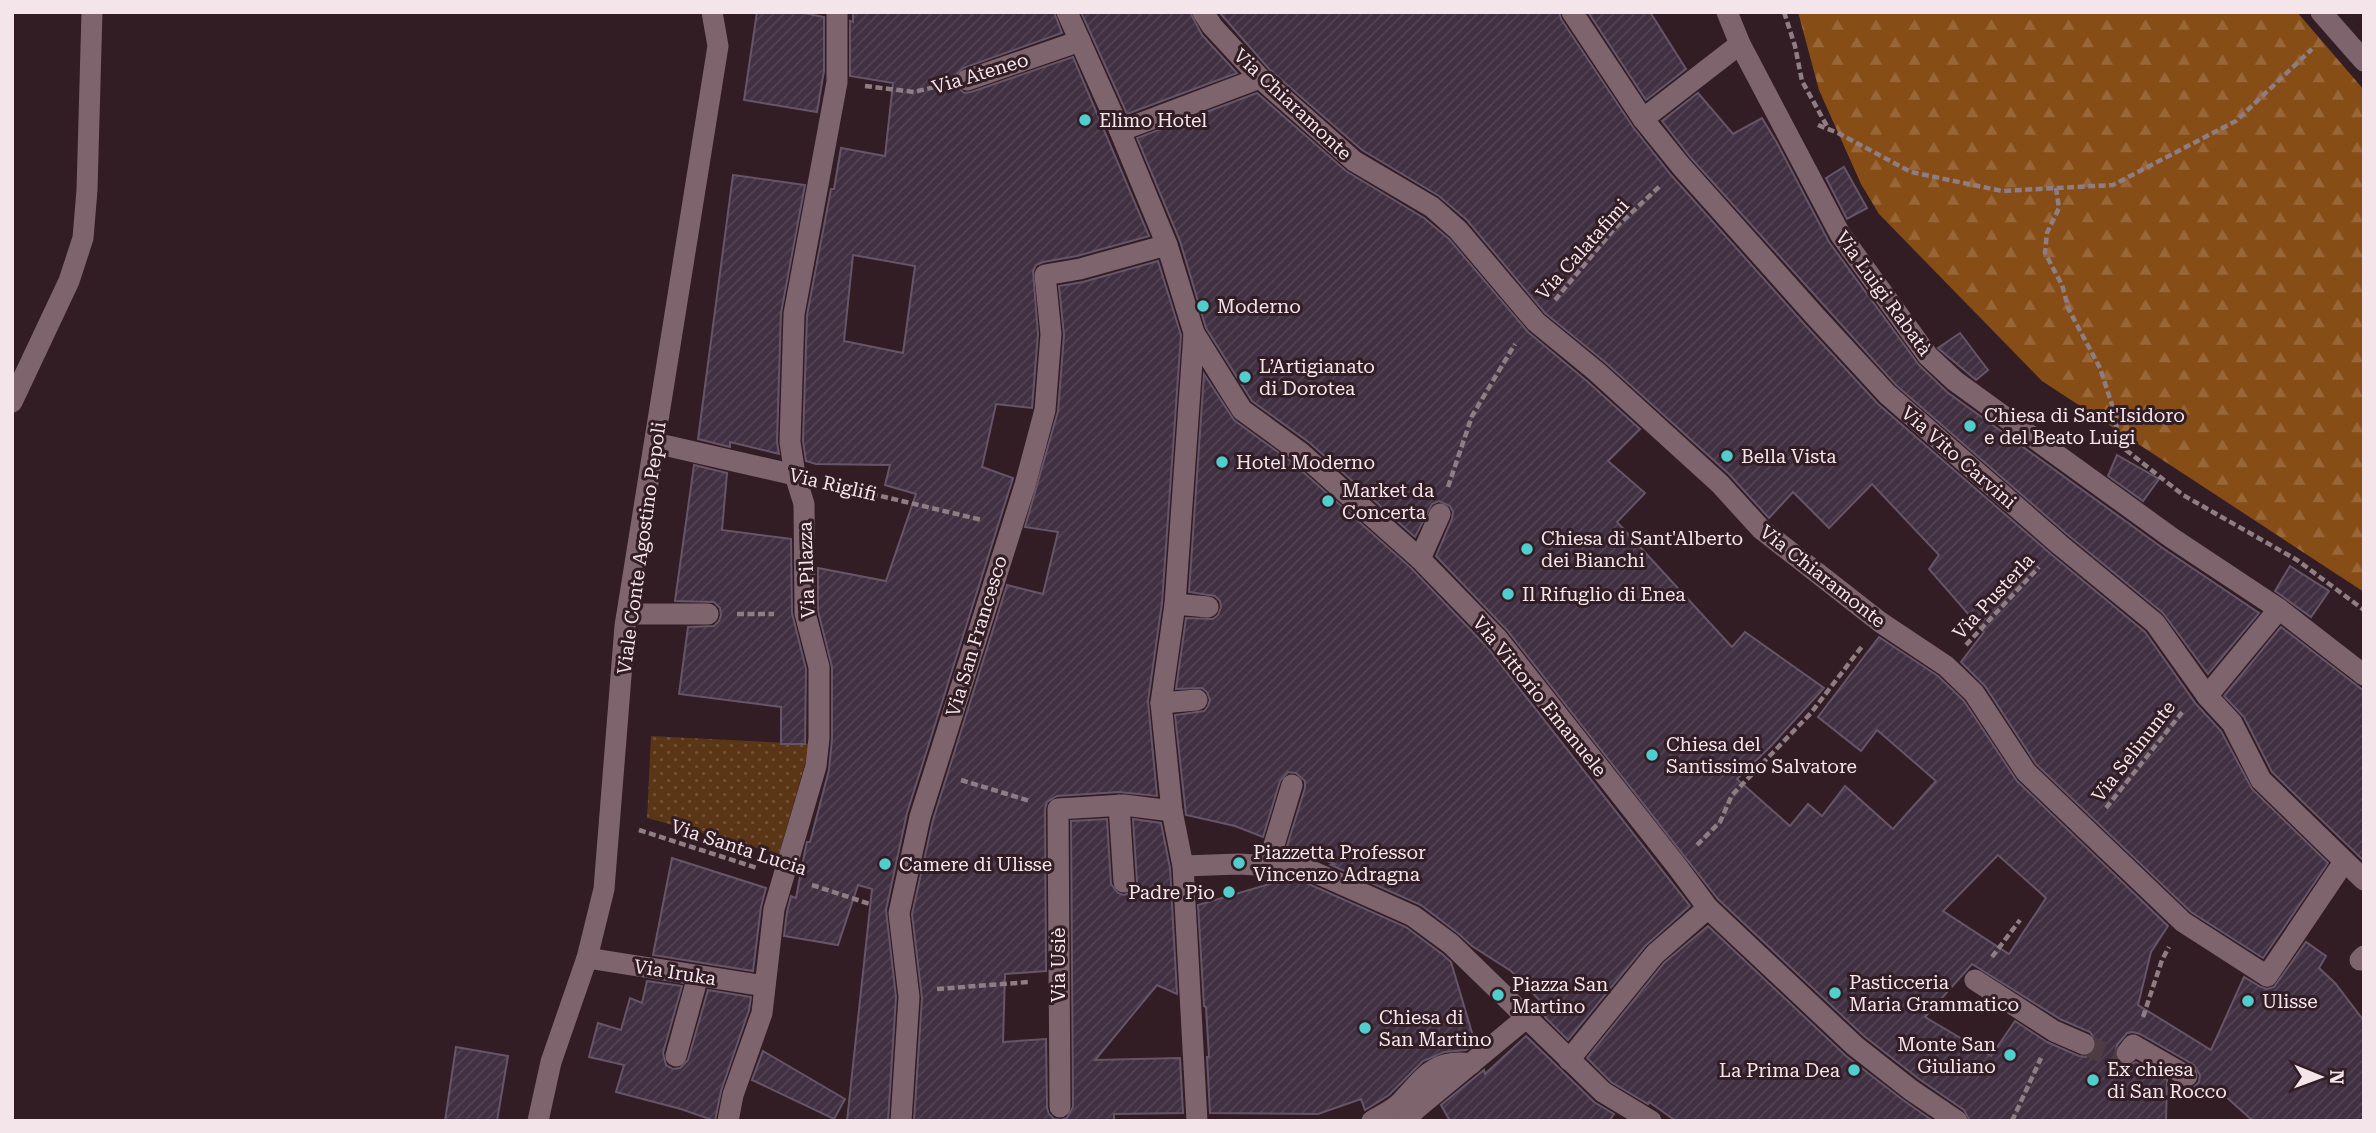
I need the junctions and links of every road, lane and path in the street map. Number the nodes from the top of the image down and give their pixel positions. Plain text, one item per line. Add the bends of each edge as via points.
1 (92, 12) edge
2 (712, 12) edge
3 (838, 12) edge
4 (1067, 12) edge
5 (1572, 12) edge
6 (1727, 12) edge
7 (1784, 12) edge
8 (1208, 19) edge
9 (2328, 20) edge
10 (1080, 41) junction
11 (1740, 44) junction
12 (2364, 61) edge
13 (1260, 78) junction
14 (967, 80) joint
15 (837, 82) junction
16 (1773, 108) junction
17 (1643, 119) junction
18 (1828, 129) junction
19 (1120, 131) junction
20 (1681, 166) junction
21 (2056, 188) junction
22 (1167, 246) junction
23 (1534, 319) junction
24 (1194, 333) junction
25 (12, 402) edge
26 (655, 443) junction
27 (795, 475) junction
28 (1440, 514) joint
29 (1010, 527) junction
30 (2060, 545) junction
31 (1420, 559) junction
32 (1175, 604) junction
33 (1208, 607) dead end
34 (2279, 610) junction
35 (2364, 610) edge
36 (805, 613) junction
37 (628, 614) junction
38 (708, 614) joint
39 (1880, 622) junction
40 (1946, 666) junction
41 (2364, 675) edge
42 (2204, 692) junction
43 (1198, 700) dead end
44 (1161, 703) junction
45 (934, 772) junction
46 (1292, 785) dead end
47 (1119, 806) junction
48 (1058, 809) junction
49 (1172, 811) junction
50 (611, 821) junction
51 (2088, 831) junction
52 (2344, 862) junction
53 (1268, 865) junction
54 (1676, 865) junction
55 (1183, 866) junction
56 (785, 876) junction
57 (2364, 880) edge
58 (1125, 882) dead end
59 (858, 900) dead end
60 (1708, 908) junction
61 (2020, 920) dead end
62 (2183, 922) junction
63 (587, 958) junction
64 (698, 975) junction
65 (1058, 980) junction
66 (1975, 980) joint
67 (764, 986) junction
68 (908, 991) junction
69 (1532, 1022) junction
70 (2054, 1031) junction
71 (2084, 1044) tunnel mouth
72 (2130, 1049) joint
73 (676, 1056) dead end
74 (1476, 1060) junction
75 (1569, 1060) junction
76 (2187, 1076) dead end
77 (1060, 1114) edge
78 (1197, 1120) edge
79 (538, 1121) edge
80 (728, 1121) edge
81 (901, 1121) edge
82 (1217, 1121) edge
83 (1373, 1121) edge
84 (1406, 1121) edge
85 (1651, 1121) edge
86 (1957, 1121) edge
87 (2012, 1121) edge

1 - 25 street via 83,238 69,281
2 - 26 street, Viale Conte Agostino Pepoli via 718,47
3 - 15 street, Via Pilazza
4 - 10 street, Via Vittorio Emanuele
5 - 17 street, Via Vito Carvini
6 - 11 street, Via Luigi Rabatà
7 - 18 path via 1802,81
8 - 13 street, Via Chiaramonte
9 - 12 street
9 - 21 path via 2236,121 2113,185
10 - 14 street, Via Ateneo
10 - 19 street, Via Vittorio Emanuele
11 - 16 street, Via Luigi Rabatà
11 - 17 street
13 - 19 street
13 - 23 street, Via Chiaramonte via 1354,161 1432,207 1458,230
14 - 15 path, Via Ateneo via 914,92
15 - 27 street, Via Pilazza via 794,314 790,442
16 - 18 path
16 - 34 street, Via Luigi Rabatà via 1840,234 1928,356 1955,382
17 - 20 street, Via Vito Carvini
18 - 21 path via 1911,172 2002,191
19 - 22 street, Via Vittorio Emanuele
20 - 23 path, Via Calatafimi via 1614,229
20 - 30 street, Via Vito Carvini via 1887,394
21 - 35 path via 2059,208 2047,233 2045,253 2100,368 2116,418 2117,438 2183,495 2297,560
22 - 24 street, Via Vittorio Emanuele
22 - 29 street, Via San Francesco via 1045,275 1051,334 1045,410
23 - 28 path, Via Calatafimi via 1472,416
23 - 39 street, Via Chiaramonte via 1720,484 1761,529
24 - 31 street, Via Vittorio Emanuele via 1242,410 1301,453
24 - 32 street
26 - 27 street, Via Riglifi
26 - 37 street, Viale Conte Agostino Pepoli
27 - 29 path, Via Riglifi
27 - 36 street, Via Pilazza via 804,504
28 - 31 street
29 - 45 street, Via San Francesco
30 - 40 path, Via Pusterla
30 - 42 street, Via Vito Carvini via 2155,623
31 - 54 street, Via Vittorio Emanuele via 1497,638
32 - 33 street
32 - 44 street
34 - 41 street, Via Luigi Rabatà
34 - 42 street
36 - 38 path
36 - 56 street, Via Pilazza via 819,667 819,738 816,766
37 - 38 street
37 - 50 street, Viale Conte Agostino Pepoli
39 - 40 street, Via Chiaramonte
39 - 54 path via 1811,713 1732,795 1720,822
40 - 51 street, Via Chiaramonte via 1974,693 2026,772
42 - 51 path, Via Selinunte
42 - 52 street, Via Vito Carvini via 2232,723 2261,780
43 - 44 street
44 - 49 street
45 - 48 path
45 - 68 street, Via San Francesco via 899,913
46 - 53 street
47 - 48 street
47 - 49 street
47 - 58 street
48 - 65 street, Via Usiè
49 - 55 street
50 - 56 path, Via Santa Lucia
50 - 63 street, Viale Conte Agostino Pepoli via 604,888
51 - 62 street, Via Chiaramonte
52 - 57 street, Via Vito Carvini
52 - 62 street, Via Chiaramonte via 2267,976
53 - 55 street
53 - 69 street via 1305,867 1413,916 1451,944
54 - 60 street, Via Vittorio Emanuele
55 - 78 street
56 - 59 path, Via Santa Lucia
56 - 67 street, Via Pilazza via 774,909
60 - 75 street via 1655,954
60 - 86 street, Via Vittorio Emanuele via 1855,1046
61 - 66 path
62 - 72 path via 2162,960
63 - 64 street, Via Iruka
63 - 79 street, Viale Conte Agostino Pepoli via 551,1062
64 - 67 street, Via Iruka
64 - 73 street
65 - 68 path
65 - 77 street, Via Usiè
66 - 70 street
67 - 80 street, Via Pilazza via 762,1013
68 - 81 street, Via San Francesco
69 - 74 street
69 - 75 street
70 - 71 street
70 - 87 path
72 - 76 street
74 - 83 street via 1440,1067 1420,1079 1399,1105
74 - 84 street
75 - 85 street via 1603,1091
78 - 82 street

